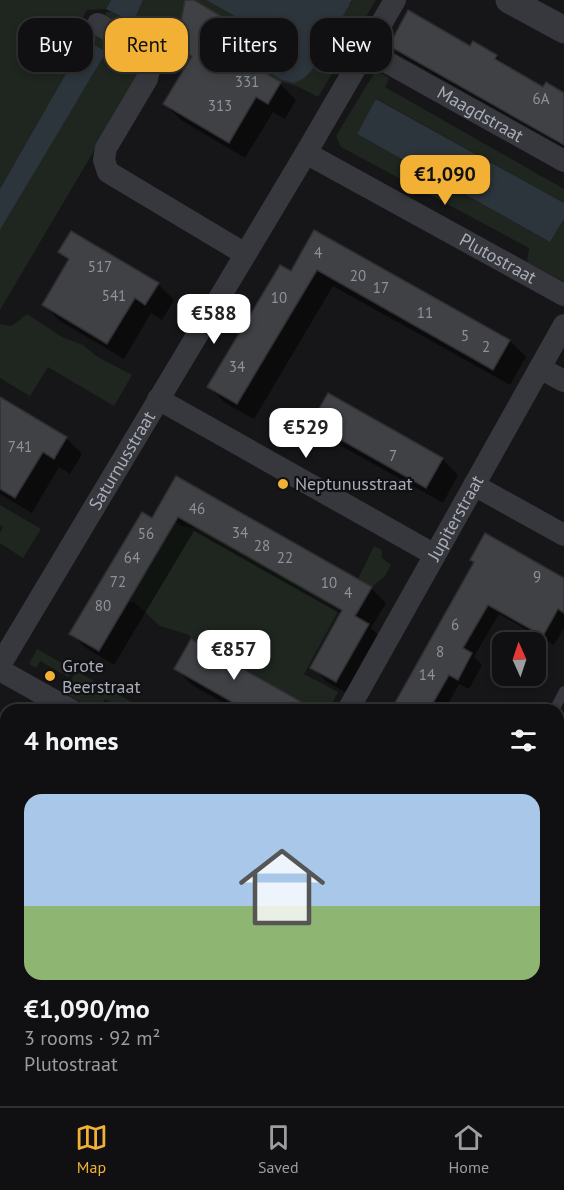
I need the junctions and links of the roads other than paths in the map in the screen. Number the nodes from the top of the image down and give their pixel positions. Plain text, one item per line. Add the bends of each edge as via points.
1 (395, 0) edge
2 (509, 0) edge
3 (384, 18) edge
4 (98, 24) dead end
5 (564, 30) edge
6 (392, 65) edge
7 (352, 72) edge
8 (306, 153) junction
9 (564, 161) edge
10 (245, 254) junction
11 (564, 295) edge
12 (564, 325) edge
13 (540, 368) junction
14 (564, 381) edge
15 (158, 399) junction
16 (474, 485) junction
17 (563, 532) edge
18 (435, 555) junction
19 (0, 667) edge
20 (61, 704) edge
21 (351, 704) edge

1 - 3 street, Saturnusstraat
2 - 5 street
4 - 10 street via 143,51 150,65 147,79 106,148 108,172
6 - 9 street, Maagdstraat
7 - 8 street, Saturnusstraat
8 - 10 street, Saturnusstraat
8 - 11 street, Plutostraat
10 - 15 street, Saturnusstraat
12 - 13 street, Jupiterstraat
13 - 14 street
13 - 16 street, Jupiterstraat
15 - 18 street
15 - 19 street, Saturnusstraat
16 - 17 street
16 - 18 street, Jupiterstraat
18 - 21 street, Jupiterstraat
19 - 20 street

